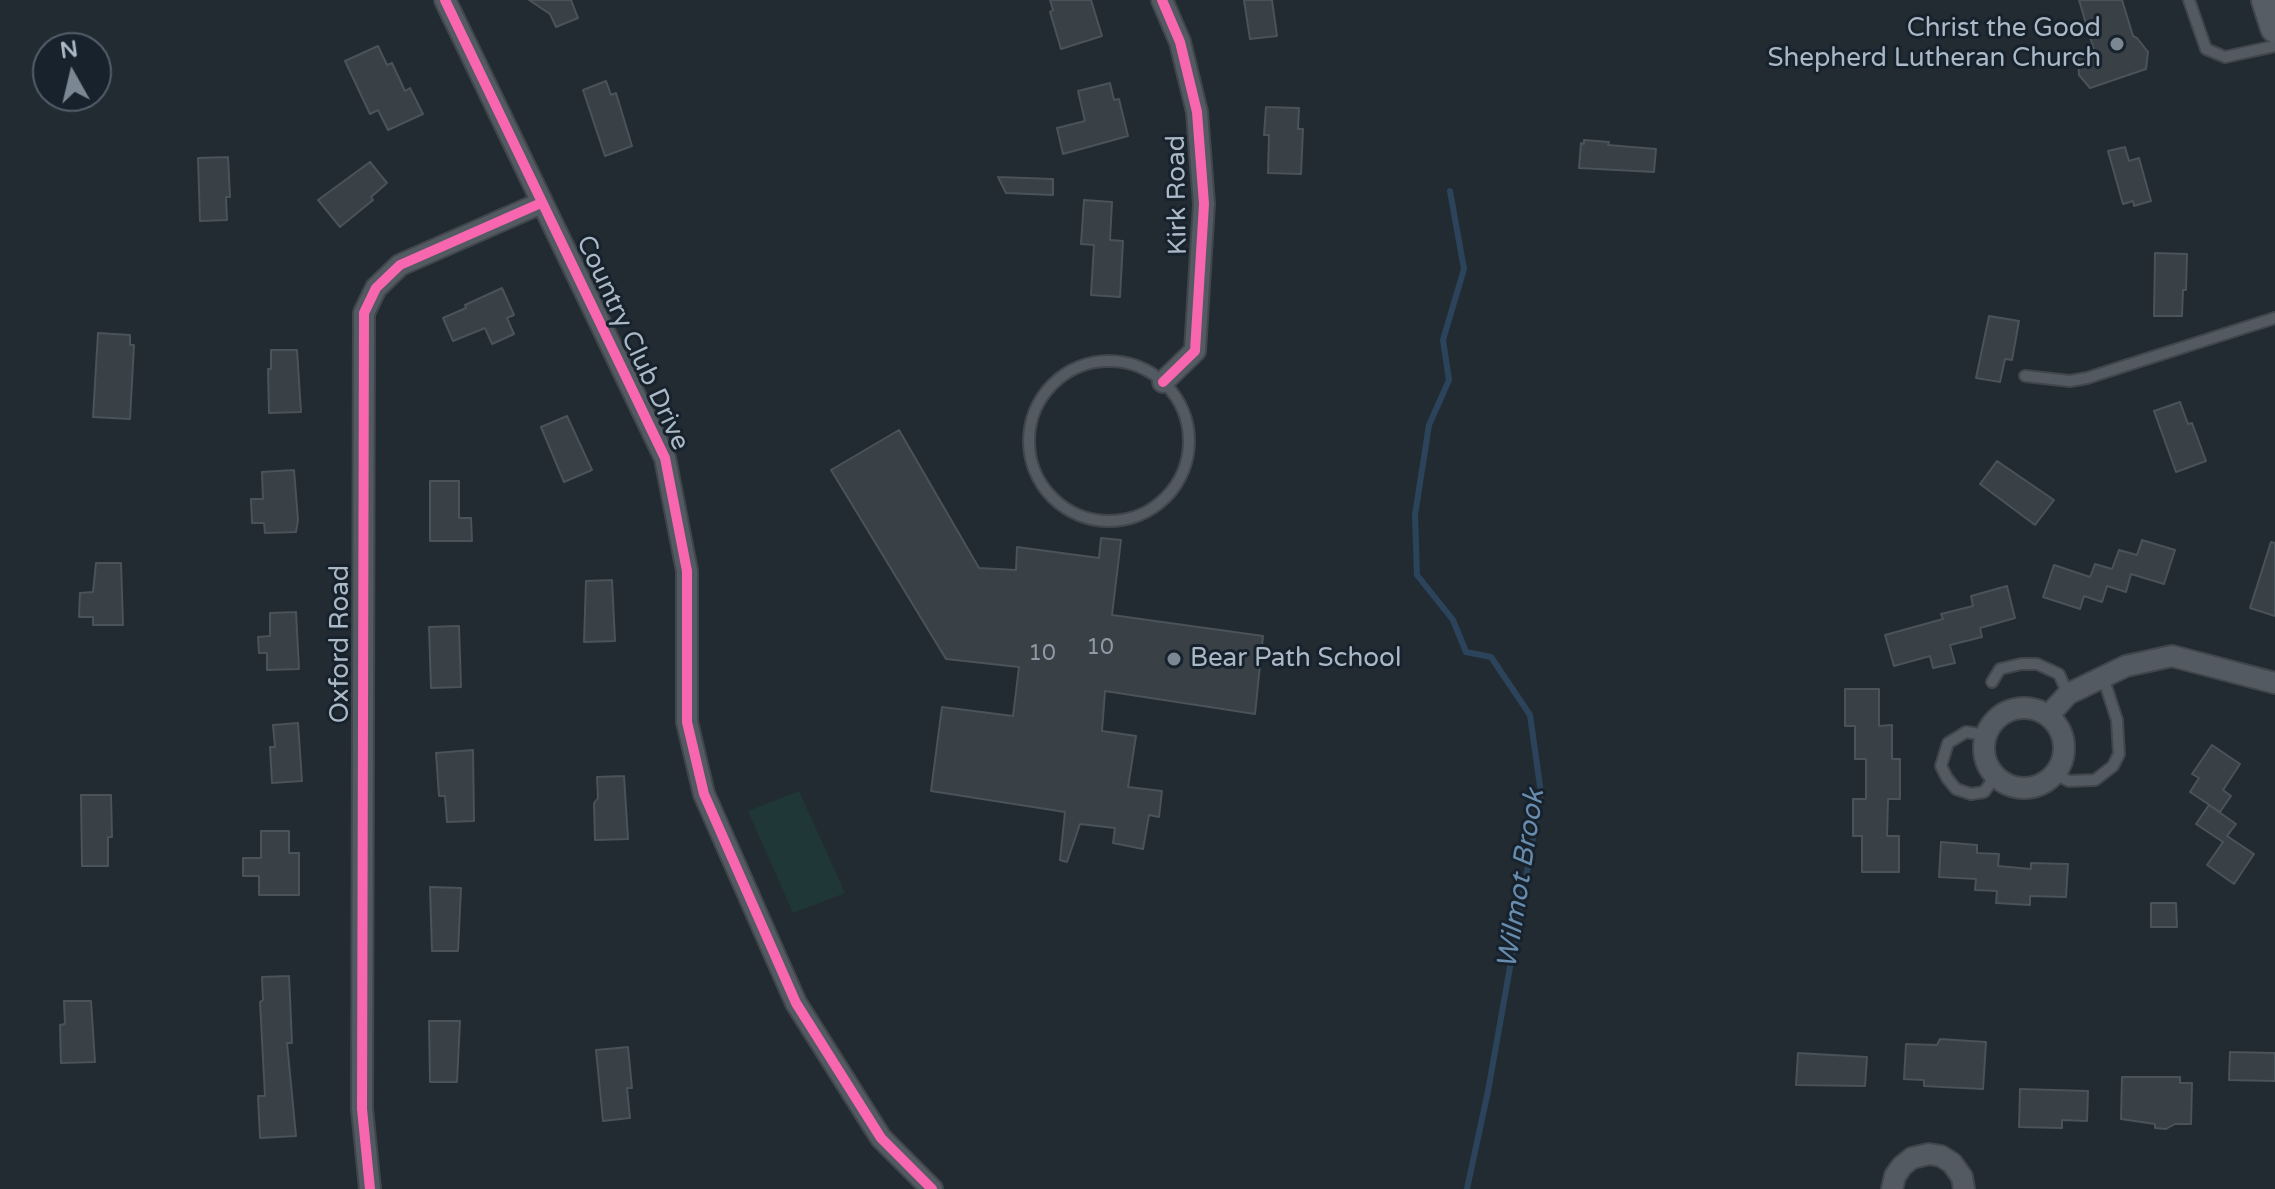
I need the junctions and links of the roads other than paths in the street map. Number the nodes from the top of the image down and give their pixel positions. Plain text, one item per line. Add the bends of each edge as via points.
1 (445, 0) edge
2 (1162, 0) edge
3 (2189, 0) edge
4 (2266, 0) edge
5 (2275, 28) edge
6 (2275, 46) edge
7 (541, 203) junction
8 (2275, 318) edge
9 (2025, 376) dead end
10 (1163, 382) junction
11 (2103, 677) junction
12 (1992, 682) dead end
13 (2275, 683) edge
14 (2068, 694) junction
15 (2048, 716) junction
16 (1986, 735) junction
17 (2055, 774) junction
18 (1995, 777) junction
19 (370, 1189) edge
20 (932, 1189) edge
21 (1892, 1189) edge
22 (1964, 1189) edge

1 - 7 street, Country Club Drive
2 - 10 street, Kirk Road via 1195,100 1204,190 1195,351
3 - 6 lane via 2206,49 2225,57
4 - 5 main road
7 - 19 street, Oxford Road via 400,265 376,288 364,313 362,1109
7 - 20 street, Country Club Drive via 665,458 687,571 687,722 704,794 796,1003 881,1138
8 - 9 lane via 2087,378
10 - 10 lane via 1140,367 1112,361 1084,365 1050,388 1030,424 1029,452 1037,478 1054,500 1075,514 1112,521 1148,511 1168,496 1182,475 1188,425
11 - 13 street via 2172,656
11 - 14 street
11 - 17 lane via 2117,720 2119,754 2095,780 2069,781
12 - 14 lane via 2000,669 2037,664 2059,674
14 - 15 street
15 - 16 street via 2025,708 2012,710
15 - 17 street via 2057,725 2064,750
16 - 18 street via 1985,757
16 - 18 lane via 1966,732 1948,743 1941,766 1956,789 1971,794 1984,792
17 - 18 street via 2033,788
21 - 22 street via 1905,1163 1929,1154 1955,1166

